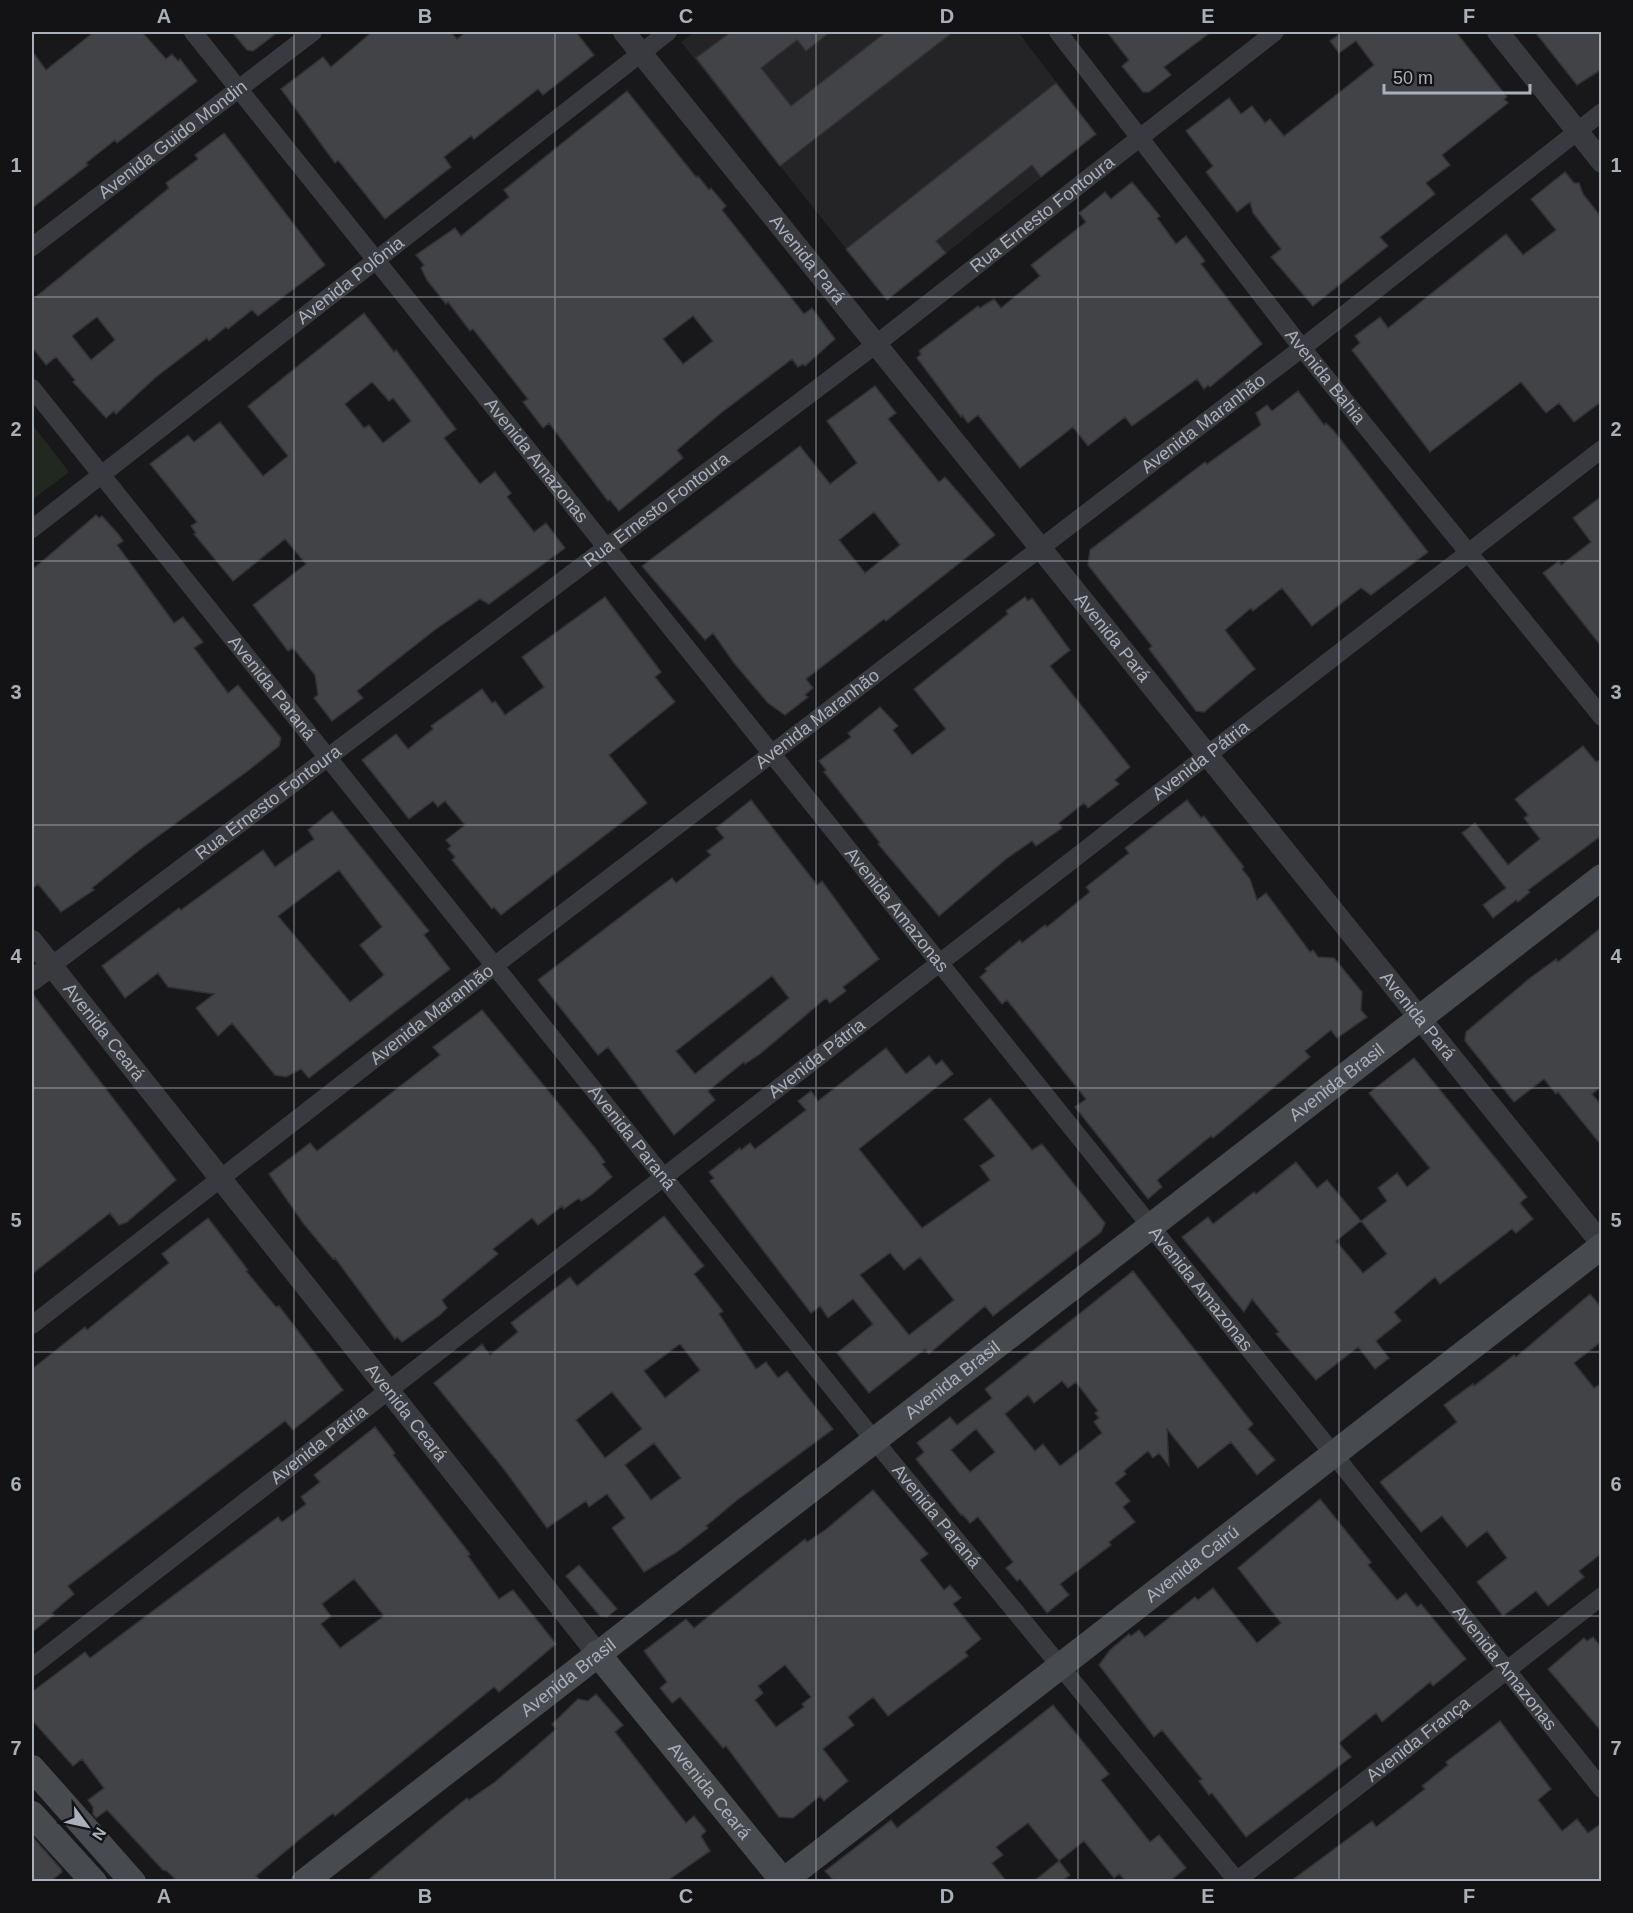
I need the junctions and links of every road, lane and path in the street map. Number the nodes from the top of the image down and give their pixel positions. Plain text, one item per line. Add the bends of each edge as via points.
1 (193, 32) edge
2 (313, 32) edge
3 (624, 32) edge
4 (668, 32) edge
5 (1058, 32) edge
6 (1275, 32) edge
7 (1498, 32) edge
8 (641, 52) junction
9 (238, 88) junction
10 (1602, 112) edge
11 (1577, 130) junction
12 (1142, 136) junction
13 (1602, 162) edge
14 (32, 247) edge
15 (375, 260) junction
16 (875, 345) junction
17 (1302, 348) junction
18 (32, 388) edge
19 (1602, 449) edge
20 (101, 475) junction
21 (32, 529) edge
22 (606, 548) junction
23 (1041, 550) junction
24 (1468, 553) junction
25 (1602, 717) edge
26 (772, 755) junction
27 (1207, 755) junction
28 (328, 758) junction
29 (1602, 877) edge
30 (32, 941) edge
31 (939, 963) junction
32 (51, 966) junction
33 (494, 966) junction
34 (32, 980) edge
35 (1419, 1018) junction
36 (663, 1177) junction
37 (221, 1180) junction
38 (1150, 1226) junction
39 (1602, 1245) edge
40 (32, 1325) edge
41 (388, 1390) junction
42 (874, 1440) junction
43 (1333, 1454) junction
44 (1602, 1596) edge
45 (597, 1653) junction
46 (1060, 1666) junction
47 (32, 1667) edge
48 (1506, 1670) junction
49 (32, 1768) edge
50 (1602, 1789) edge
51 (32, 1814) edge
52 (94, 1881) edge
53 (133, 1881) edge
54 (304, 1881) edge
55 (783, 1881) edge
56 (1237, 1881) edge

1 - 9 street, Avenida Amazonas
2 - 9 street, Avenida Guido Mondin
3 - 8 street, Avenida Pará
4 - 8 street, Avenida Polônia
5 - 12 street, Avenida Bahia
6 - 12 street, Rua Ernesto Fontoura
7 - 11 street
8 - 15 street, Avenida Polônia
8 - 16 street, Avenida Pará
9 - 14 street, Avenida Guido Mondin
9 - 15 street, Avenida Amazonas
10 - 11 street, Avenida Maranhão
11 - 13 street
11 - 17 street, Avenida Maranhão
12 - 16 street, Rua Ernesto Fontoura
12 - 17 street, Avenida Bahia
15 - 20 street, Avenida Polônia
15 - 22 street, Avenida Amazonas
16 - 22 street, Rua Ernesto Fontoura
16 - 23 street, Avenida Pará
17 - 23 street, Avenida Maranhão
17 - 24 street, Avenida Bahia
18 - 20 street, Avenida Paraná
19 - 24 street, Avenida Pátria
20 - 21 street, Avenida Polônia
20 - 28 street, Avenida Paraná
22 - 26 street, Avenida Amazonas
22 - 28 street, Rua Ernesto Fontoura
23 - 26 street, Avenida Maranhão
23 - 27 street, Avenida Pará
24 - 25 street, Avenida Bahia
24 - 27 street, Avenida Pátria
26 - 31 street, Avenida Amazonas
26 - 33 street, Avenida Maranhão
27 - 31 street, Avenida Pátria
27 - 35 street, Avenida Pará
28 - 32 street, Rua Ernesto Fontoura
28 - 33 street, Avenida Paraná
29 - 35 main road, Avenida Brasil
30 - 32 street, Avenida Ceará
31 - 36 street, Avenida Pátria
31 - 38 street, Avenida Amazonas
32 - 34 street, Rua Ernesto Fontoura
32 - 37 street, Avenida Ceará
33 - 36 street, Avenida Paraná
33 - 37 street, Avenida Maranhão
35 - 38 main road, Avenida Brasil
35 - 39 street, Avenida Pará
36 - 41 street, Avenida Pátria
36 - 42 street, Avenida Paraná
37 - 40 street, Avenida Maranhão
37 - 41 street, Avenida Ceará
38 - 42 main road, Avenida Brasil
38 - 43 street, Avenida Amazonas
39 - 43 main road, Avenida Cairú
41 - 45 street, Avenida Ceará
41 - 47 street, Avenida Pátria
42 - 45 main road, Avenida Brasil
42 - 46 street, Avenida Paraná
43 - 46 main road, Avenida Cairú
43 - 48 street, Avenida Amazonas
44 - 48 street, Avenida França
45 - 54 main road, Avenida Brasil
45 - 55 main road, Avenida Ceará
46 - 55 main road, Avenida Cairú
46 - 56 street, Avenida Paraná
48 - 50 street, Avenida Amazonas
48 - 56 street, Avenida França
49 - 53 main road
51 - 52 main road

